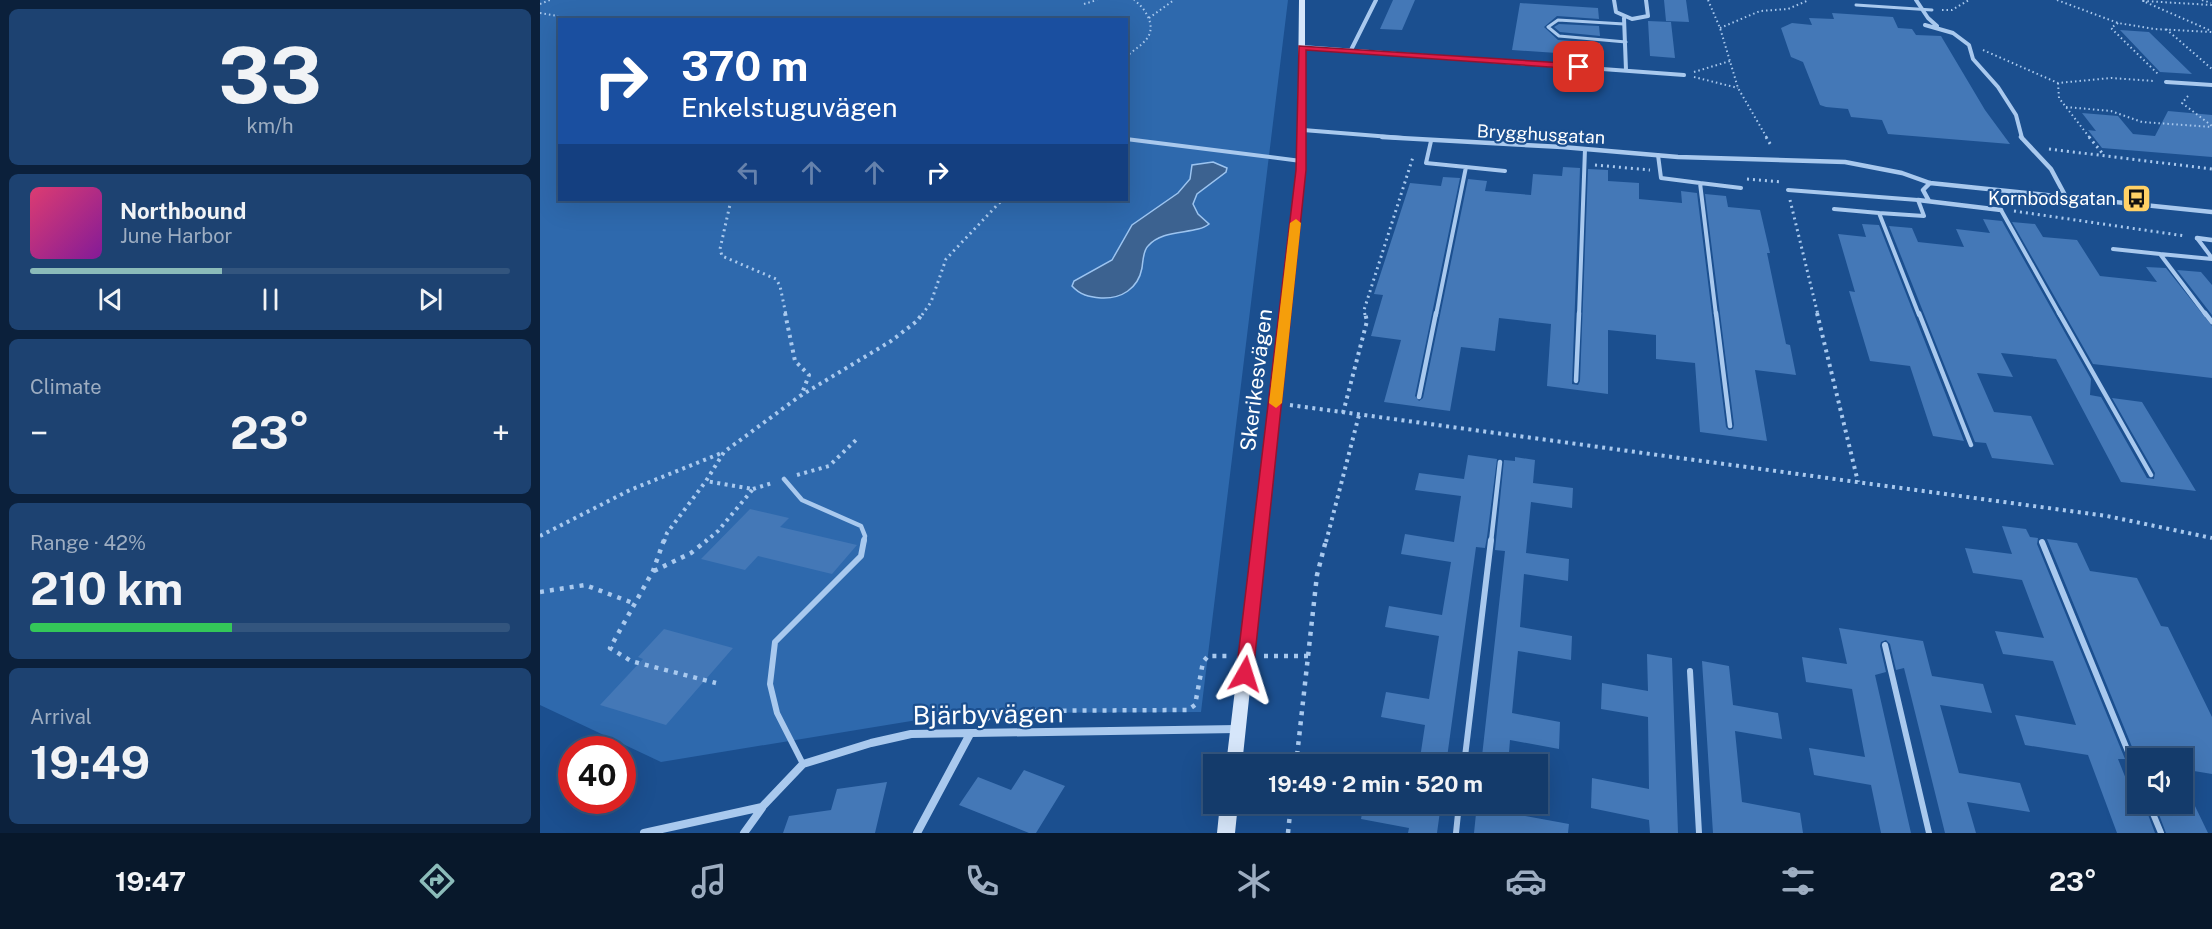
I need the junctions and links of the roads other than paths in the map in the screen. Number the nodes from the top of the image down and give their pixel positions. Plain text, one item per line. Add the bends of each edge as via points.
1 (1302, 0) edge
2 (1376, 0) edge
3 (1614, 0) edge
4 (1646, 0) edge
5 (1916, 0) edge
6 (1856, 5) dead end
7 (1923, 10) junction
8 (1932, 10) road end
9 (1624, 18) junction
10 (1624, 24) junction
11 (1925, 25) dead end
12 (1940, 29) junction
13 (1626, 42) junction
14 (1302, 47) junction
15 (1351, 50) junction
16 (1626, 70) junction
17 (1684, 75) road end
18 (2166, 82) road end
19 (2212, 85) edge
20 (1303, 130) junction
21 (1128, 139) edge
22 (1431, 141) junction
23 (1585, 149) junction
24 (1658, 155) junction
25 (1301, 161) junction
26 (1466, 168) junction
27 (1505, 171) dead end
28 (1700, 183) junction
29 (1930, 183) junction
30 (1741, 188) dead end
31 (1788, 190) dead end
32 (2066, 197) junction
33 (1918, 201) junction
34 (1929, 201) junction
35 (1834, 209) dead end
36 (2001, 210) joint
37 (2212, 212) edge
38 (1879, 213) junction
39 (2197, 238) joint
40 (2212, 240) edge
41 (2113, 249) dead end
42 (2160, 254) junction
43 (2212, 258) edge
44 (2212, 322) edge
45 (1576, 381) dead end
46 (1419, 397) dead end
47 (1730, 426) dead end
48 (1971, 445) dead end
49 (1500, 462) dead end
50 (2151, 475) dead end
51 (784, 479) road end
52 (2042, 542) dead end
53 (1885, 645) dead end
54 (1690, 671) dead end
55 (1238, 729) junction
56 (970, 734) junction
57 (2127, 749) edge
58 (1235, 754) edge
59 (1465, 754) edge
60 (803, 764) junction
61 (762, 807) junction
62 (1228, 814) edge
63 (1458, 814) edge
64 (2153, 814) edge
65 (644, 833) edge
66 (744, 833) edge
67 (917, 833) edge
68 (1226, 833) edge
69 (1456, 833) edge
70 (1699, 833) edge
71 (1929, 833) edge
72 (2161, 833) edge

1 - 14 street, Skerikesvägen
2 - 15 street
3 - 9 street via 1616,12
4 - 9 street via 1648,16
5 - 7 street
6 - 7 lane
7 - 8 lane
7 - 12 street
9 - 10 street
10 - 13 street
10 - 13 lane via 1558,20 1548,27 1559,36
11 - 12 street
12 - 32 street via 1969,45 1973,59 2016,115 2022,140 2052,169
13 - 16 street
14 - 15 street
14 - 20 street, Skerikesvägen
15 - 16 street
16 - 17 street
18 - 19 street
20 - 22 street, Brygghusgatan
20 - 25 street, Skerikesvägen
21 - 25 lane
22 - 23 street, Brygghusgatan
22 - 26 lane via 1426,164
23 - 24 street, Brygghusgatan
23 - 45 lane
24 - 28 lane via 1661,178
24 - 29 street, Brygghusgatan via 1696,159 1778,157 1872,164
25 - 55 street, Skerikesvägen
26 - 27 lane
26 - 46 lane
28 - 30 lane
28 - 47 lane
29 - 32 street
29 - 34 street via 1923,190
31 - 33 lane
32 - 37 street
33 - 34 street
33 - 38 lane via 1924,216
34 - 36 street
35 - 38 lane
36 - 50 lane
38 - 48 lane
39 - 40 street
39 - 43 lane
41 - 42 lane
42 - 43 lane
42 - 44 lane
49 - 59 lane
51 - 60 lane via 802,500 861,526 865,536 861,556 775,642 770,684 777,713
52 - 57 lane
53 - 71 lane
54 - 70 lane
55 - 56 street, Bjärbyvägen
55 - 58 street, Skerikesvägen
56 - 60 street, Bjärbyvägen via 911,735
56 - 67 street
60 - 61 street, Bjärbyvägen
61 - 65 street
61 - 66 street, Bjärbyvägen
62 - 68 street
63 - 69 lane
64 - 72 lane

